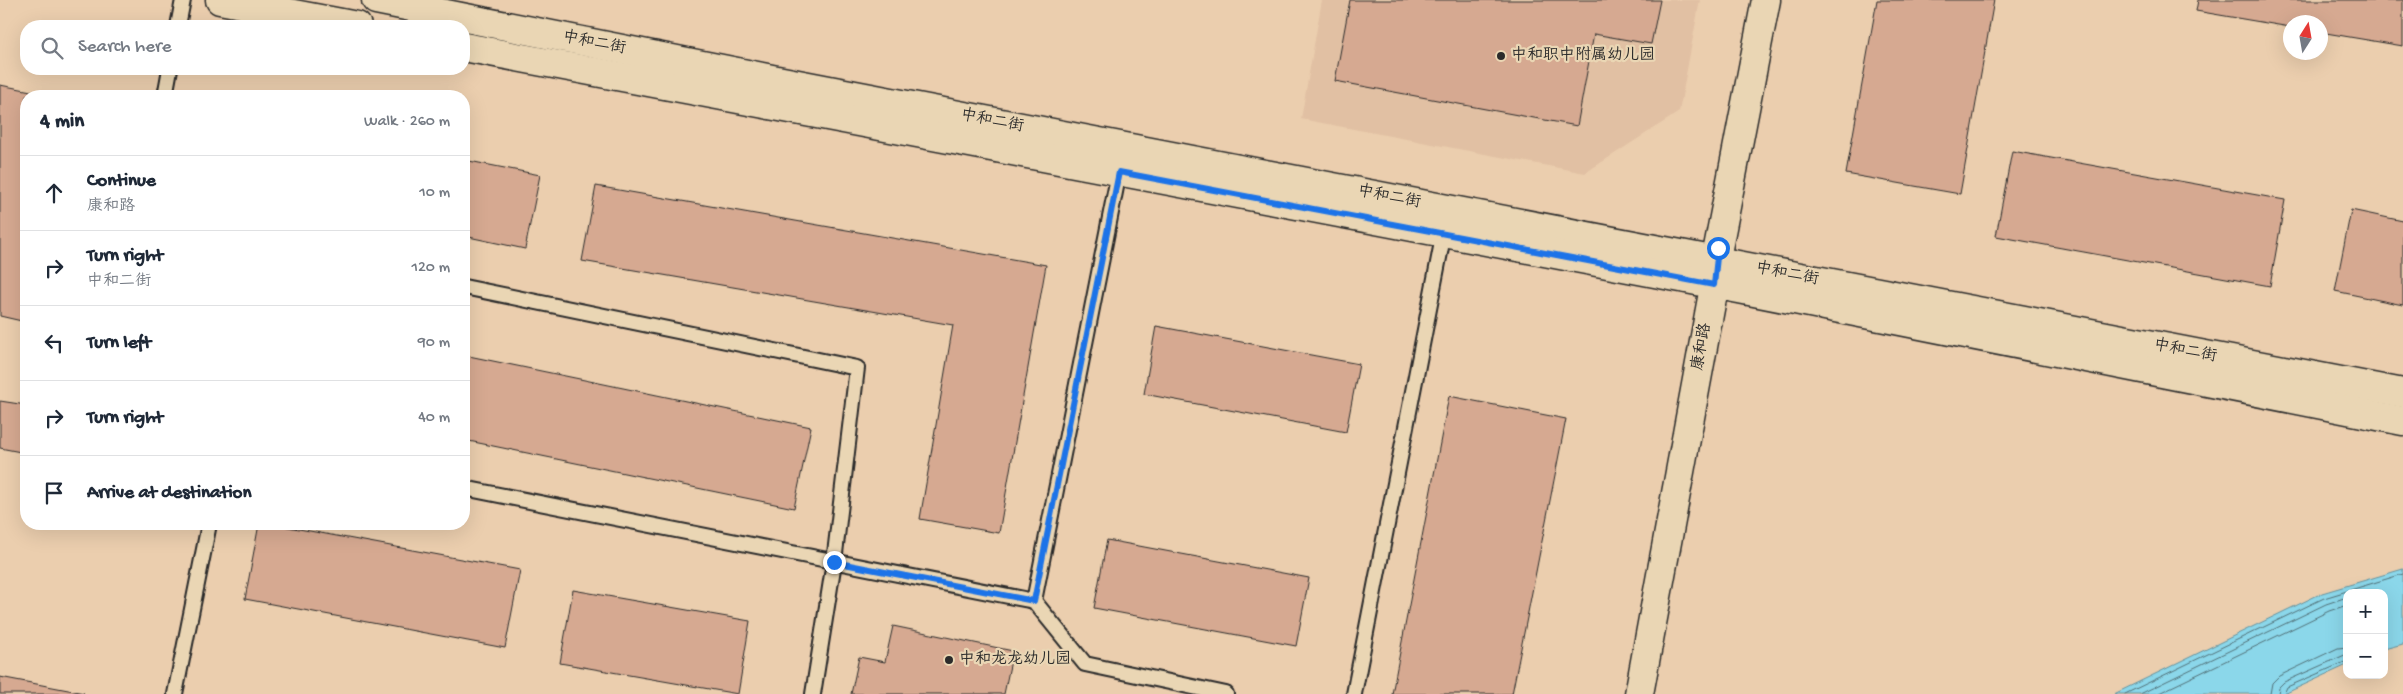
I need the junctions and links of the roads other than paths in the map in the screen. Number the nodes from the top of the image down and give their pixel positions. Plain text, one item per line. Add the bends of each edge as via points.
1 (184, 0) edge
2 (220, 0) edge
3 (376, 0) edge
4 (1766, 0) edge
5 (179, 20) edge
6 (325, 20) edge
7 (470, 48) edge
8 (169, 75) edge
9 (166, 90) edge
10 (1119, 172) junction
11 (1444, 232) junction
12 (1716, 273) junction
13 (470, 289) edge
14 (2403, 394) edge
15 (2403, 421) edge
16 (470, 489) edge
17 (208, 530) edge
18 (834, 562) junction
19 (1034, 601) junction
20 (175, 694) edge
21 (813, 694) edge
22 (1226, 694) edge
23 (1354, 694) edge
24 (1640, 694) edge

1 - 5 lane
2 - 6 street
3 - 12 street, 中和二街
4 - 12 street, 康和路 via 1718,248
7 - 10 street, 中和二街
8 - 9 lane
10 - 11 street, 中和二街
10 - 19 lane
11 - 12 street, 中和二街
11 - 23 lane
12 - 14 street, 中和二街
12 - 15 street, 中和二街
12 - 24 street, 康和路
13 - 18 lane via 857,368
16 - 18 lane
17 - 20 lane
18 - 19 lane
18 - 21 lane
19 - 22 lane via 1085,664

